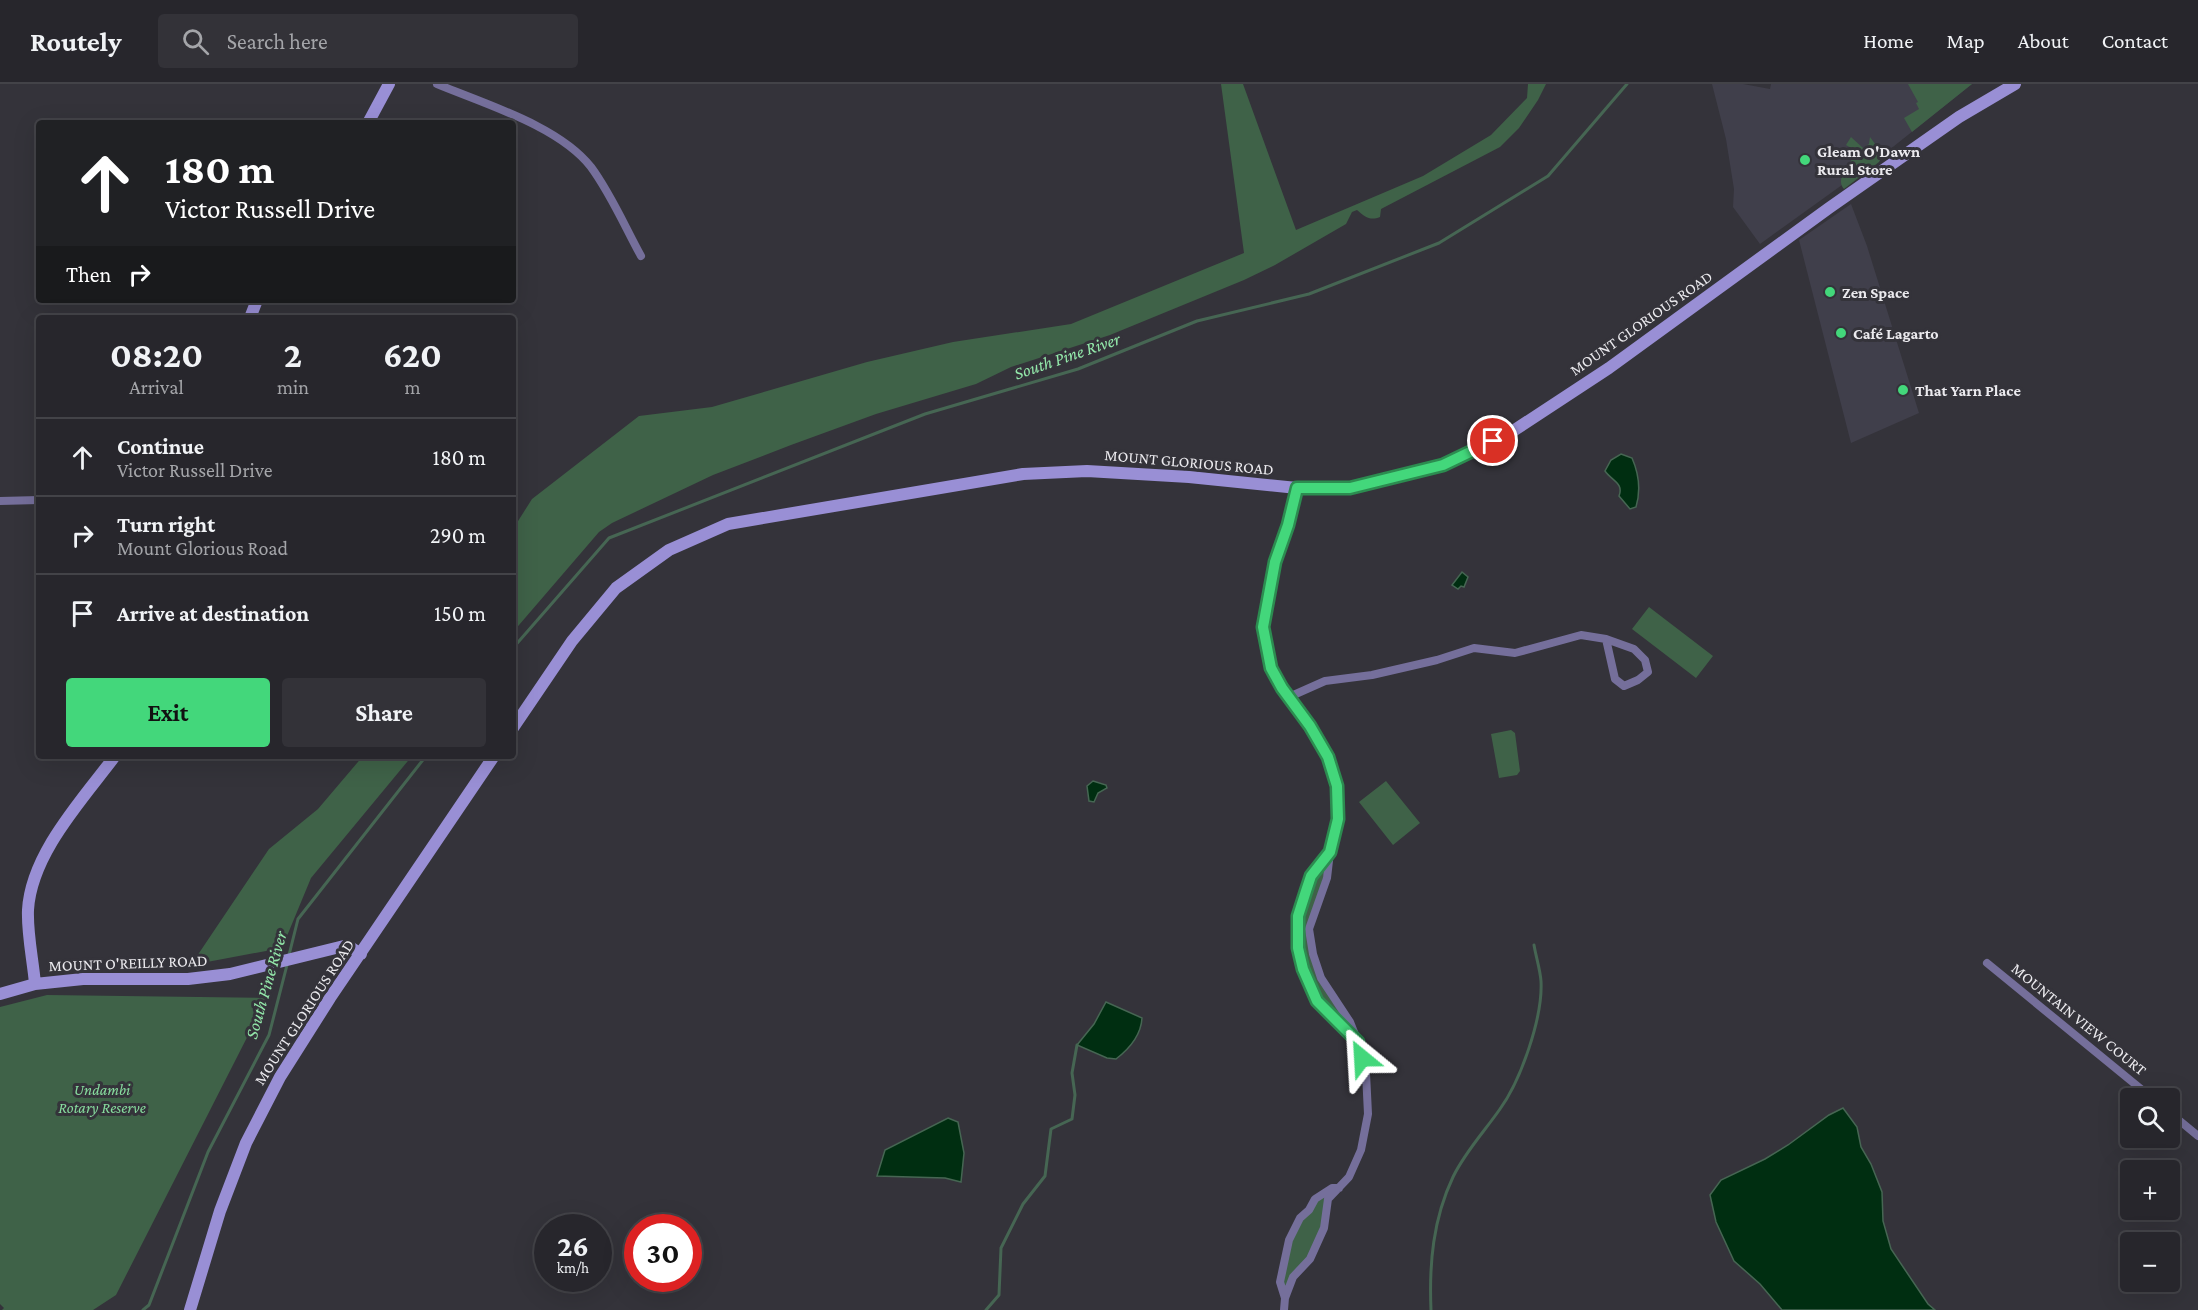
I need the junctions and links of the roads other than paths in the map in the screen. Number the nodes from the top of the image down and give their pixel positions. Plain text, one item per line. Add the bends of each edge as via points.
1 (389, 84) edge
2 (437, 84) edge
3 (2010, 85) edge
4 (370, 120) edge
5 (641, 256) dead end
6 (1297, 488) junction
7 (36, 500) edge
8 (0, 501) edge
9 (1606, 639) junction
10 (1289, 697) junction
11 (516, 724) edge
12 (113, 759) edge
13 (492, 759) edge
14 (1330, 852) junction
15 (361, 954) junction
16 (1986, 963) dead end
17 (1317, 965) junction
18 (1303, 969) junction
19 (35, 984) junction
20 (0, 994) edge
21 (1358, 1042) junction
22 (2140, 1088) edge
23 (2180, 1121) edge
24 (2198, 1136) edge
25 (1339, 1188) junction
26 (1285, 1298) junction
27 (190, 1310) edge
28 (1284, 1310) edge

1 - 4 main road
2 - 5 street via 566,142 590,167
3 - 6 main road, MOUNT GLORIOUS ROAD via 1510,433 1443,465 1350,488
6 - 10 street via 1275,562 1263,627 1271,668
6 - 11 main road, MOUNT GLORIOUS ROAD via 1087,471 1023,474 728,524 669,550 616,588 572,641
7 - 8 street
9 - 9 street via 1634,649 1646,660 1648,672 1624,686 1616,679
9 - 10 street via 1581,635 1515,653 1474,648 1383,673 1325,681
10 - 14 street via 1328,757 1337,786 1338,819
12 - 19 main road via 51,843 36,872 28,913
13 - 15 main road, MOUNT GLORIOUS ROAD
14 - 17 street via 1327,878 1309,929
14 - 18 street via 1311,876 1298,916 1298,948
15 - 19 main road, MOUNT O'REILLY ROAD via 344,946 230,974
15 - 27 main road, MOUNT GLORIOUS ROAD via 280,1077 246,1143 220,1210
16 - 22 street, MOUNTAIN VIEW COURT
17 - 18 street
17 - 21 street
18 - 21 street via 1317,1001
19 - 20 main road, MOUNT O'REILLY ROAD
21 - 25 street via 1366,1073 1368,1114 1361,1150 1349,1177
23 - 24 street
25 - 26 street via 1328,1200 1323,1228 1310,1259 1293,1277
25 - 26 street via 1315,1199 1289,1240 1280,1282
26 - 28 street

